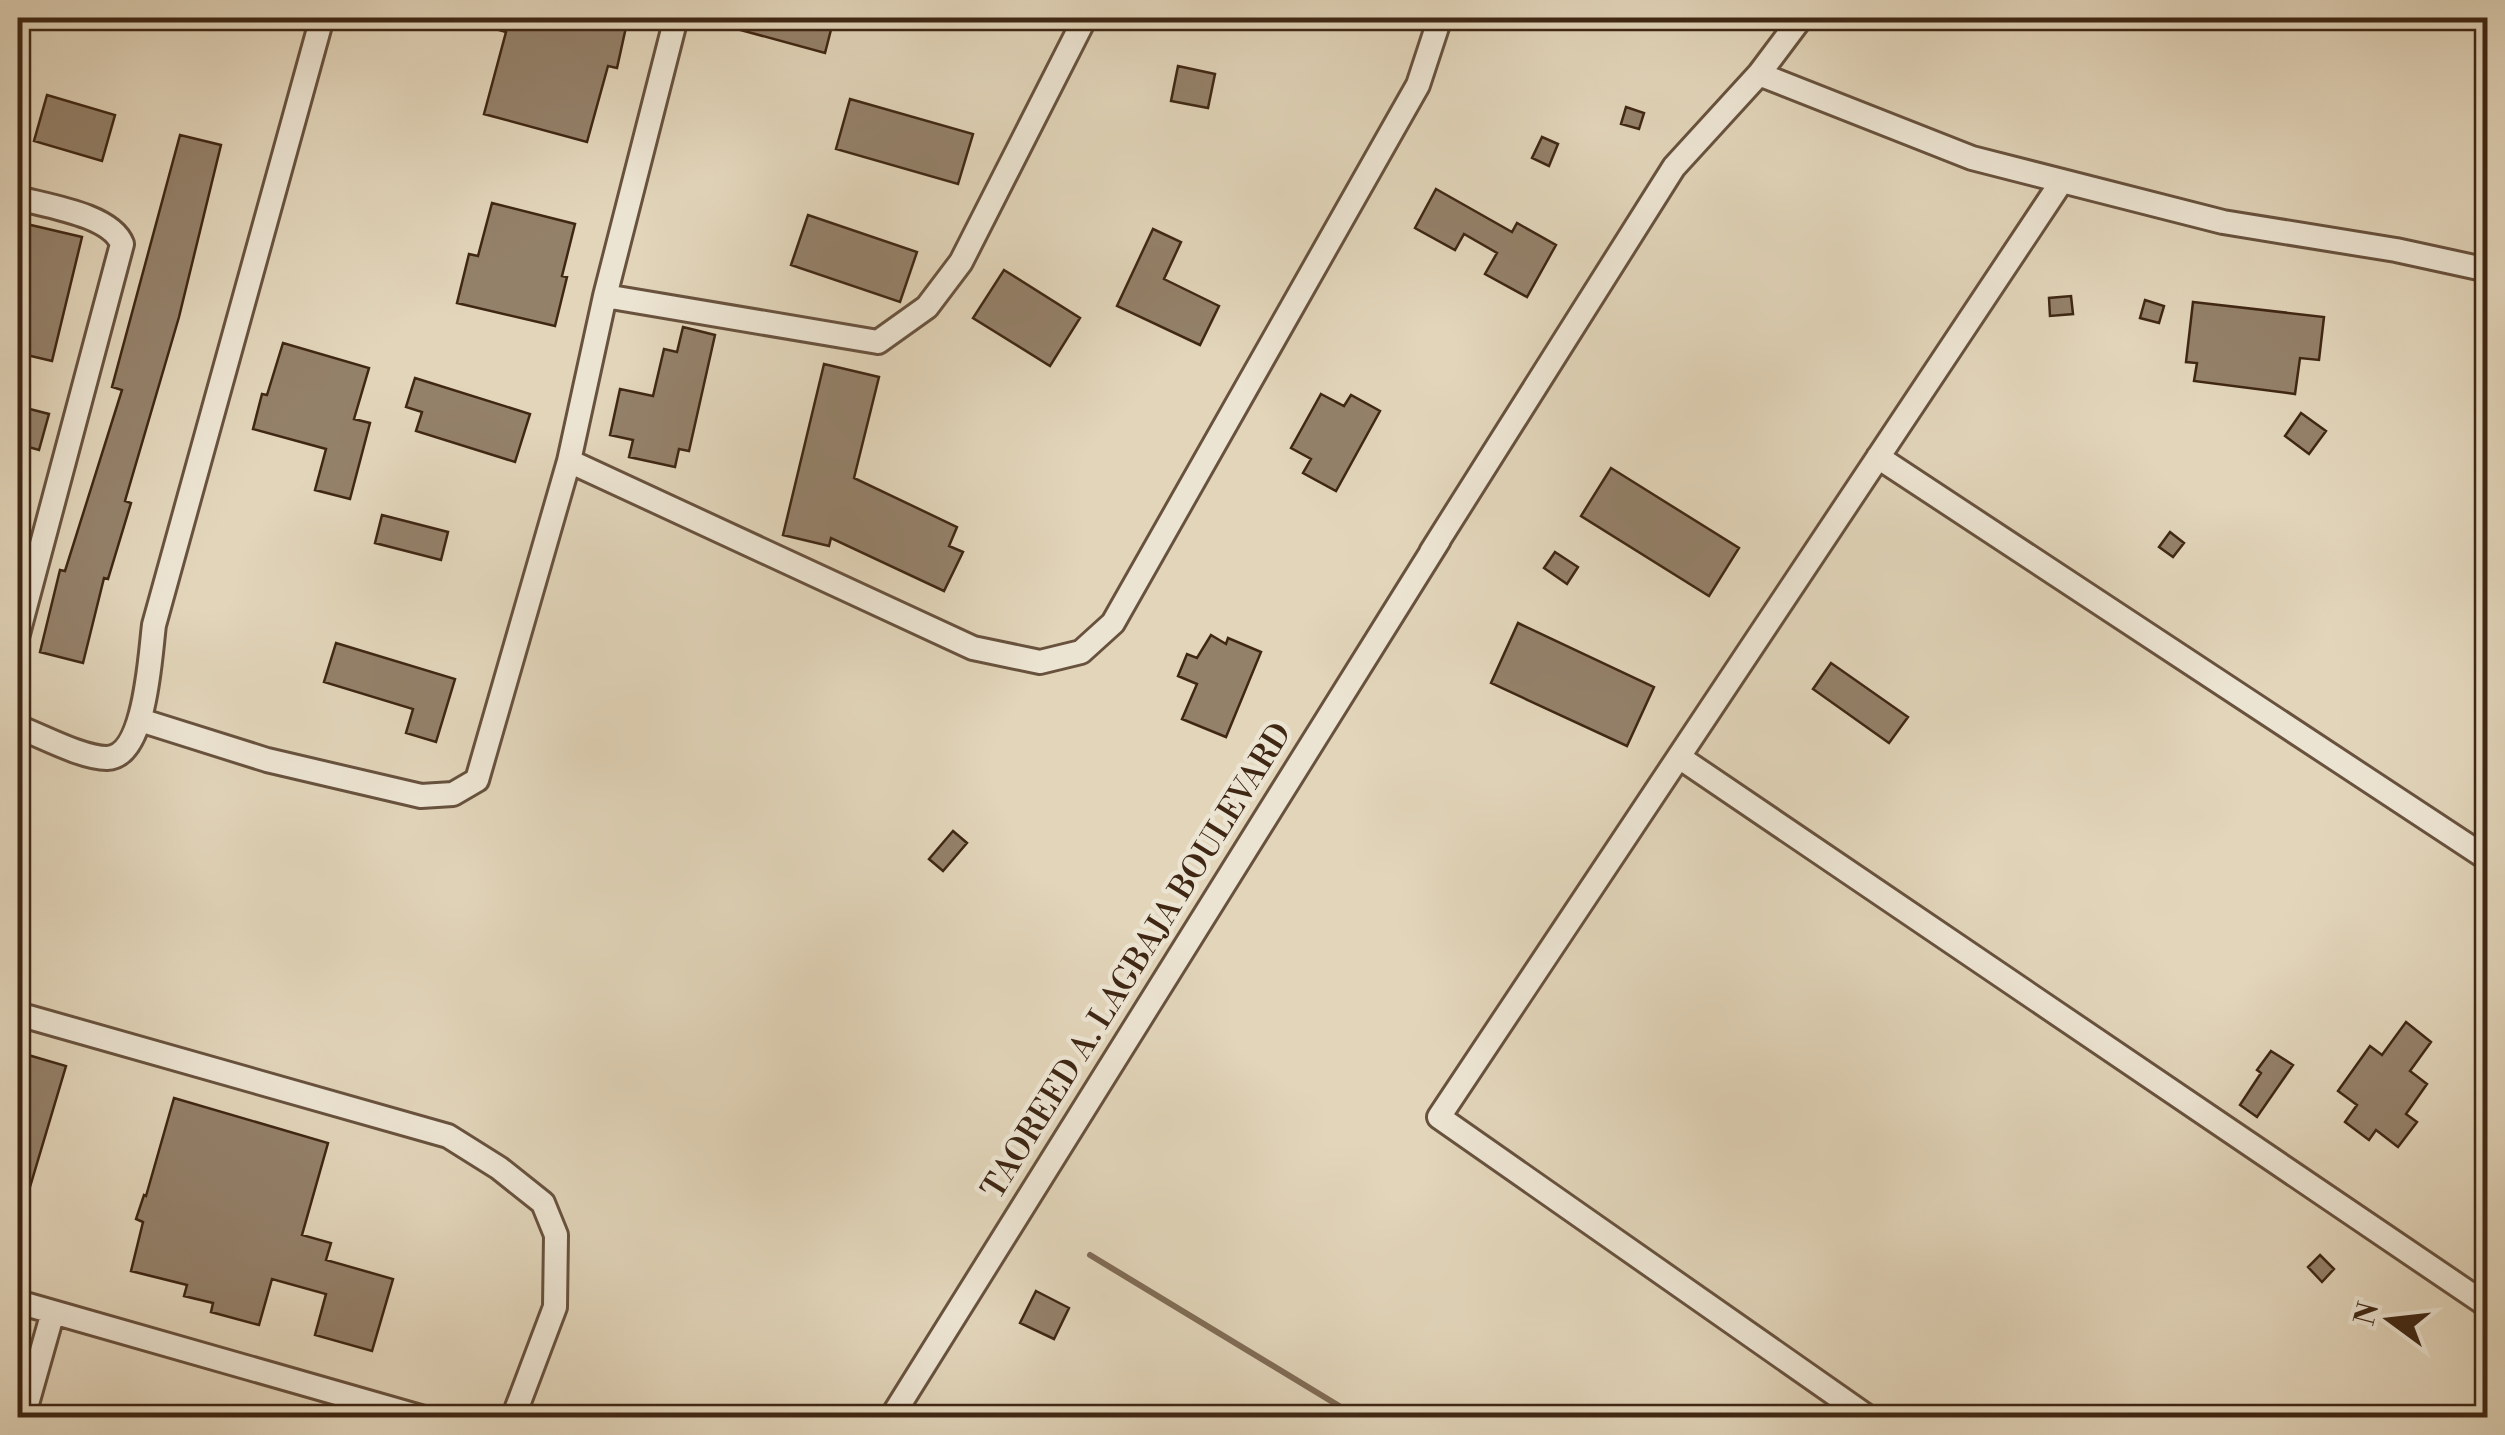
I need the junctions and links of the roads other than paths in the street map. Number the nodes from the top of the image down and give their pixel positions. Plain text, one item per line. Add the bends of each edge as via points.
1 (322, 18) edge
2 (676, 18) edge
3 (1085, 18) edge
4 (1440, 18) edge
5 (1801, 18) edge
6 (1759, 74) junction
7 (2062, 182) junction
8 (18, 198) edge
9 (2488, 270) edge
10 (605, 296) junction
11 (1878, 457) junction
12 (569, 461) junction
13 (1439, 540) junction
14 (18, 634) edge
15 (140, 720) junction
16 (18, 727) edge
17 (1307, 749) dead end
18 (1679, 757) junction
19 (2488, 859) edge
20 (18, 1014) edge
21 (18, 1302) edge
22 (2488, 1306) edge
23 (53, 1312) junction
24 (23, 1418) edge
25 (424, 1418) edge
26 (513, 1418) edge
27 (891, 1418) edge
28 (1868, 1418) edge

1 - 15 street via 154,625
2 - 10 street
3 - 10 street via 961,262 927,307 878,342
4 - 12 street via 1418,85 1114,623 1081,652 1040,662 973,648
5 - 6 street, TAOREED A. LAGBAJA BOULEVARD
6 - 7 street via 1972,158
6 - 13 street, TAOREED A. LAGBAJA BOULEVARD via 1674,168
7 - 9 street via 2223,222
7 - 11 street
8 - 14 street via 98,221 118,232 122,244
10 - 12 street
11 - 18 street
11 - 19 street
12 - 15 street via 477,780 453,794 420,796 267,760
13 - 17 street, TAOREED A. LAGBAJA BOULEVARD
13 - 27 street, TAOREED A. LAGBAJA BOULEVARD
15 - 16 street via 126,751 110,758
18 - 22 street
18 - 28 street via 1439,1117
20 - 26 street via 448,1136 543,1203 556,1236 555,1307
21 - 23 street
23 - 24 street
23 - 25 street

